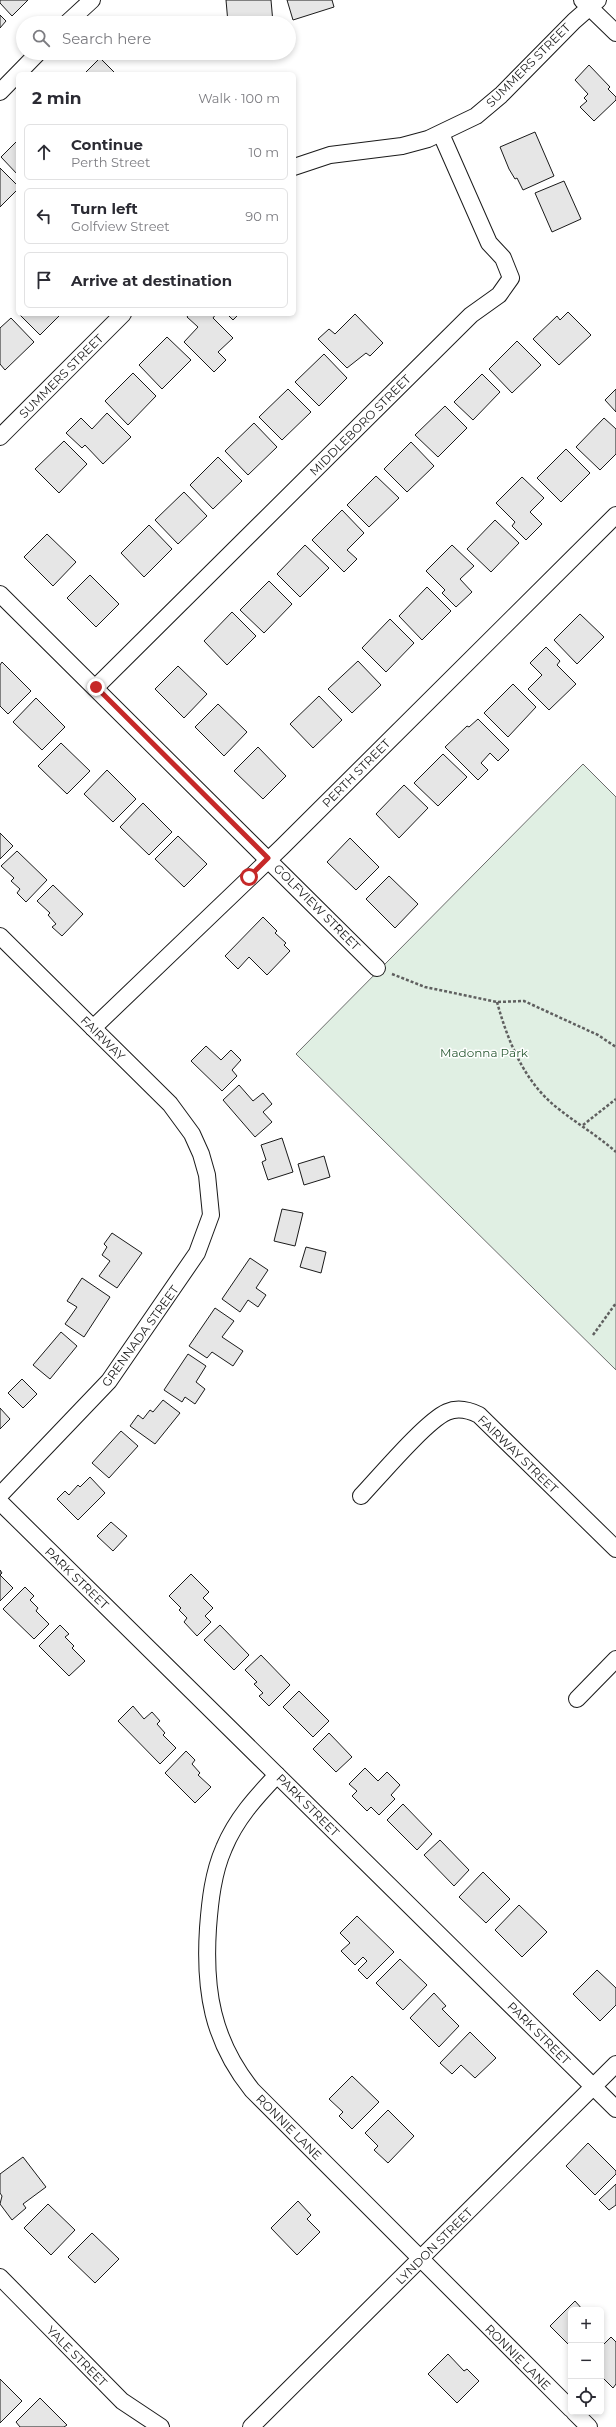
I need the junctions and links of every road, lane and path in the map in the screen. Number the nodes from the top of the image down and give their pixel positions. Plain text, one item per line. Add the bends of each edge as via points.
1 (92, 0) edge
2 (590, 2) edge
3 (75, 16) edge
4 (616, 33) edge
5 (31, 60) edge
6 (19, 72) edge
7 (16, 76) edge
8 (0, 92) edge
9 (441, 134) junction
10 (296, 166) edge
11 (121, 316) edge
12 (0, 437) edge
13 (616, 515) edge
14 (0, 594) edge
15 (96, 687) junction
16 (268, 858) junction
17 (0, 936) edge
18 (377, 968) joint
19 (497, 1002) junction
20 (93, 1028) junction
21 (616, 1047) edge
22 (616, 1098) edge
23 (583, 1125) junction
24 (198, 1146) joint
25 (616, 1152) edge
26 (616, 1303) edge
27 (593, 1335) dead end
28 (0, 1495) edge
29 (361, 1496) dead end
30 (0, 1502) edge
31 (616, 1549) edge
32 (616, 1659) edge
33 (577, 1699) dead end
34 (277, 1774) junction
35 (616, 2064) edge
36 (593, 2086) junction
37 (616, 2109) edge
38 (420, 2260) junction
39 (0, 2277) edge
40 (568, 2406) edge
41 (577, 2415) edge
42 (161, 2427) edge
43 (251, 2427) edge
44 (589, 2427) edge

1 - 3 street
2 - 4 street
2 - 9 street, SUMMERS STREET via 501,95 476,116
5 - 6 street
7 - 8 street
9 - 10 street, SUMMERS STREET via 402,146 330,155
9 - 15 street, MIDDLEBORO STREET via 490,244 503,258 511,278 498,295 471,314
11 - 12 street, SUMMERS STREET
13 - 16 street, PERTH STREET
14 - 15 street, GOLFVIEW STREET
15 - 16 street, GOLFVIEW STREET
16 - 18 street, GOLFVIEW STREET
16 - 20 street, PERTH STREET
17 - 20 street, FAIRWAY
18 - 19 path via 425,987
19 - 21 path via 524,1001 598,1035
19 - 23 path via 516,1057 535,1084 559,1110
20 - 24 street, FAIRWAY via 170,1104 184,1121
22 - 23 path
23 - 25 path
24 - 28 street, GRENNADA STREET via 207,1175 211,1215 197,1253 109,1381
26 - 27 path
29 - 31 street, FAIRWAY STREET via 435,1419 455,1410 472,1411
30 - 34 street, PARK STREET
32 - 33 street
34 - 36 street, PARK STREET
34 - 38 street, RONNIE LANE via 239,1820 224,1848 216,1872 210,1903 206,1961 208,1988 215,2021 232,2061 252,2090
35 - 36 street, LYNDON STREET
36 - 37 street, PARK STREET
36 - 38 street, LYNDON STREET
38 - 40 street, RONNIE LANE
38 - 43 street, LYNDON STREET
39 - 42 street, YALE STREET via 122,2401
41 - 44 street

